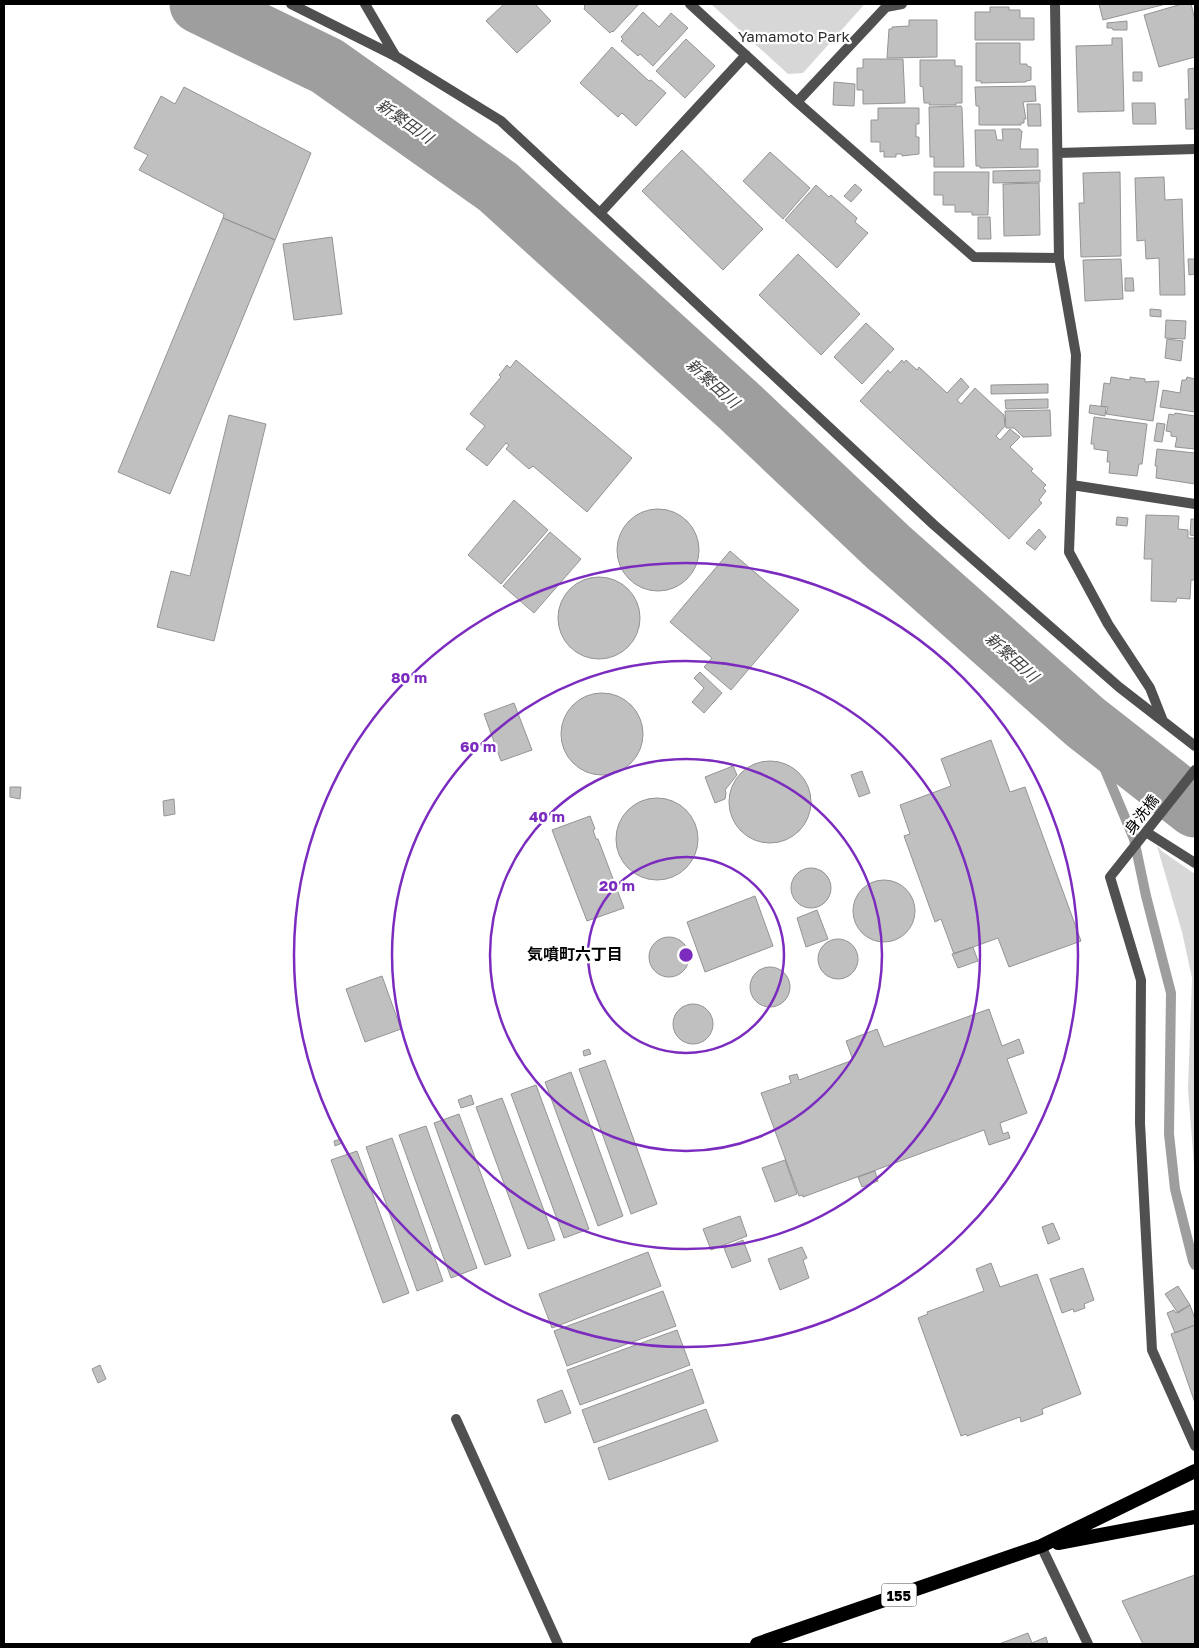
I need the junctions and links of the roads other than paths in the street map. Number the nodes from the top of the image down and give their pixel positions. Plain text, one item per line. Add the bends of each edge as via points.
1 (291, 4) edge
2 (364, 4) edge
3 (690, 4) edge
4 (902, 4) edge
5 (1055, 4) edge
6 (885, 5) edge
7 (746, 55) junction
8 (397, 58) junction
9 (797, 102) junction
10 (1195, 149) edge
11 (1058, 153) junction
12 (600, 213) junction
13 (1059, 258) junction
14 (1072, 485) junction
15 (1195, 504) edge
16 (1164, 722) junction
17 (1195, 746) edge
18 (1195, 770) edge
19 (1146, 832) junction
20 (1195, 863) edge
21 (456, 1419) dead end
22 (1195, 1446) edge
23 (1195, 1471) edge
24 (1195, 1517) edge
25 (1042, 1546) junction
26 (558, 1644) edge
27 (757, 1644) edge
28 (1088, 1644) edge

1 - 8 street
2 - 8 street
3 - 7 street
4 - 6 street
5 - 11 street
6 - 9 street
7 - 9 street
7 - 12 street
8 - 12 street via 502,121
9 - 13 street via 974,258
10 - 11 street
11 - 13 street
12 - 16 street via 933,524 1119,687
13 - 14 street via 1076,355
14 - 15 street
14 - 16 street via 1070,552 1108,624 1150,688
16 - 17 street
18 - 19 street, 身洗橋
19 - 20 street
19 - 22 street, 身洗橋 via 1110,877 1141,980 1140,1123 1152,1350
21 - 26 street
23 - 25 highway, 155
24 - 25 highway, 155
25 - 27 highway, 155
25 - 28 street

